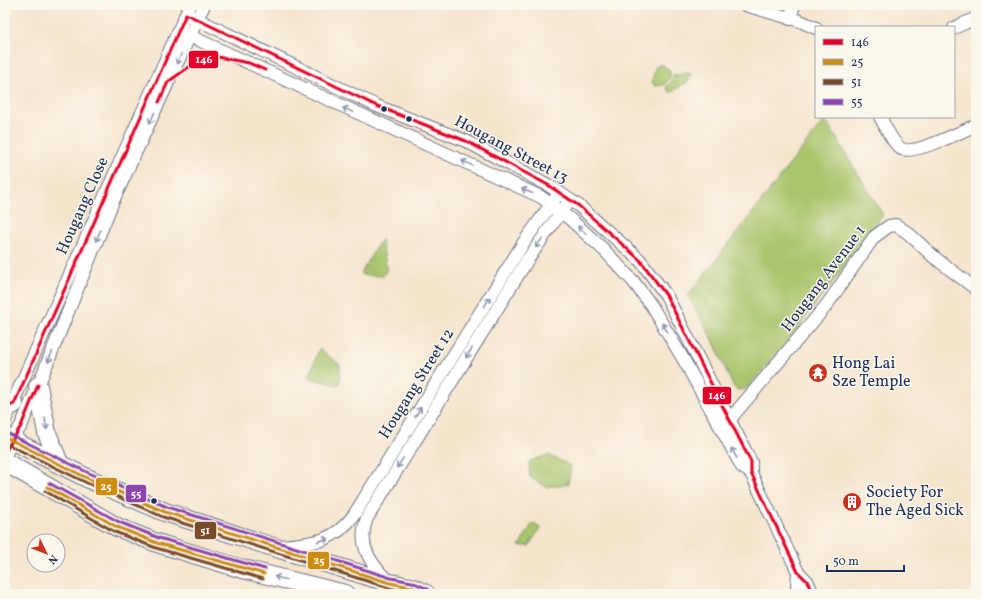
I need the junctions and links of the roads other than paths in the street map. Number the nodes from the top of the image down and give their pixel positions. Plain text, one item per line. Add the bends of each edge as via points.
1 (204, 5) edge
2 (745, 5) edge
3 (794, 5) edge
4 (188, 9) edge
5 (976, 18) edge
6 (790, 19) junction
7 (198, 20) junction
8 (815, 28) edge
9 (955, 28) edge
10 (184, 34) junction
11 (881, 118) edge
12 (976, 125) edge
13 (560, 192) junction
14 (570, 200) junction
15 (555, 208) junction
16 (976, 288) edge
17 (697, 354) junction
18 (685, 362) junction
19 (38, 386) junction
20 (9, 406) edge
21 (730, 419) junction
22 (5, 420) edge
23 (721, 429) junction
24 (7, 443) edge
25 (5, 462) edge
26 (59, 463) junction
27 (751, 473) junction
28 (270, 546) junction
29 (798, 572) junction
30 (390, 582) junction
31 (345, 594) edge
32 (426, 594) edge
33 (801, 594) edge
34 (813, 594) edge

1 - 7 street, Hougang Close
2 - 6 street
3 - 6 street
4 - 7 street, Hougang Street 13
4 - 10 street, Hougang Close
5 - 9 street
6 - 8 street
7 - 10 street, Hougang Close
7 - 13 street, Hougang Street 13 via 377,106 466,141
15 -> 10 street, Hougang Street 13 via 541,198 454,156
10 -> 19 street, Hougang Close
10 - 20 street, Hougang Close
11 - 12 street via 896,143 907,151
13 - 14 street, Hougang Street 13
13 - 15 street, Hougang Street 12
14 - 15 street, Hougang Street 12
14 - 17 street, Hougang Street 13 via 640,260 666,295
18 -> 15 street, Hougang Street 13 via 656,312 633,281 603,249
28 -> 15 street, Hougang Street 12 via 310,544 331,538 344,528 524,242
15 -> 30 street, Hougang Street 12 via 528,259 366,518 362,529 364,548 376,569
16 - 21 street, Hougang Avenue 1 via 935,258 908,233 896,225 889,226 874,237 826,306
17 - 18 street
17 - 21 street, Hougang Street 13
18 - 23 street, Hougang Street 13
19 - 24 street, Hougang Close via 20,426
19 -> 26 highway via 47,433
20 - 22 street, Hougang Close
21 - 23 street, Hougang Avenue 1
21 - 27 street via 751,462
27 -> 23 street via 742,467
24 - 26 highway
31 -> 25 highway via 238,568 117,527
26 - 28 highway via 165,512
27 - 29 street
28 - 30 highway
29 - 33 street via 797,587
29 - 34 street via 807,581
30 - 32 highway

